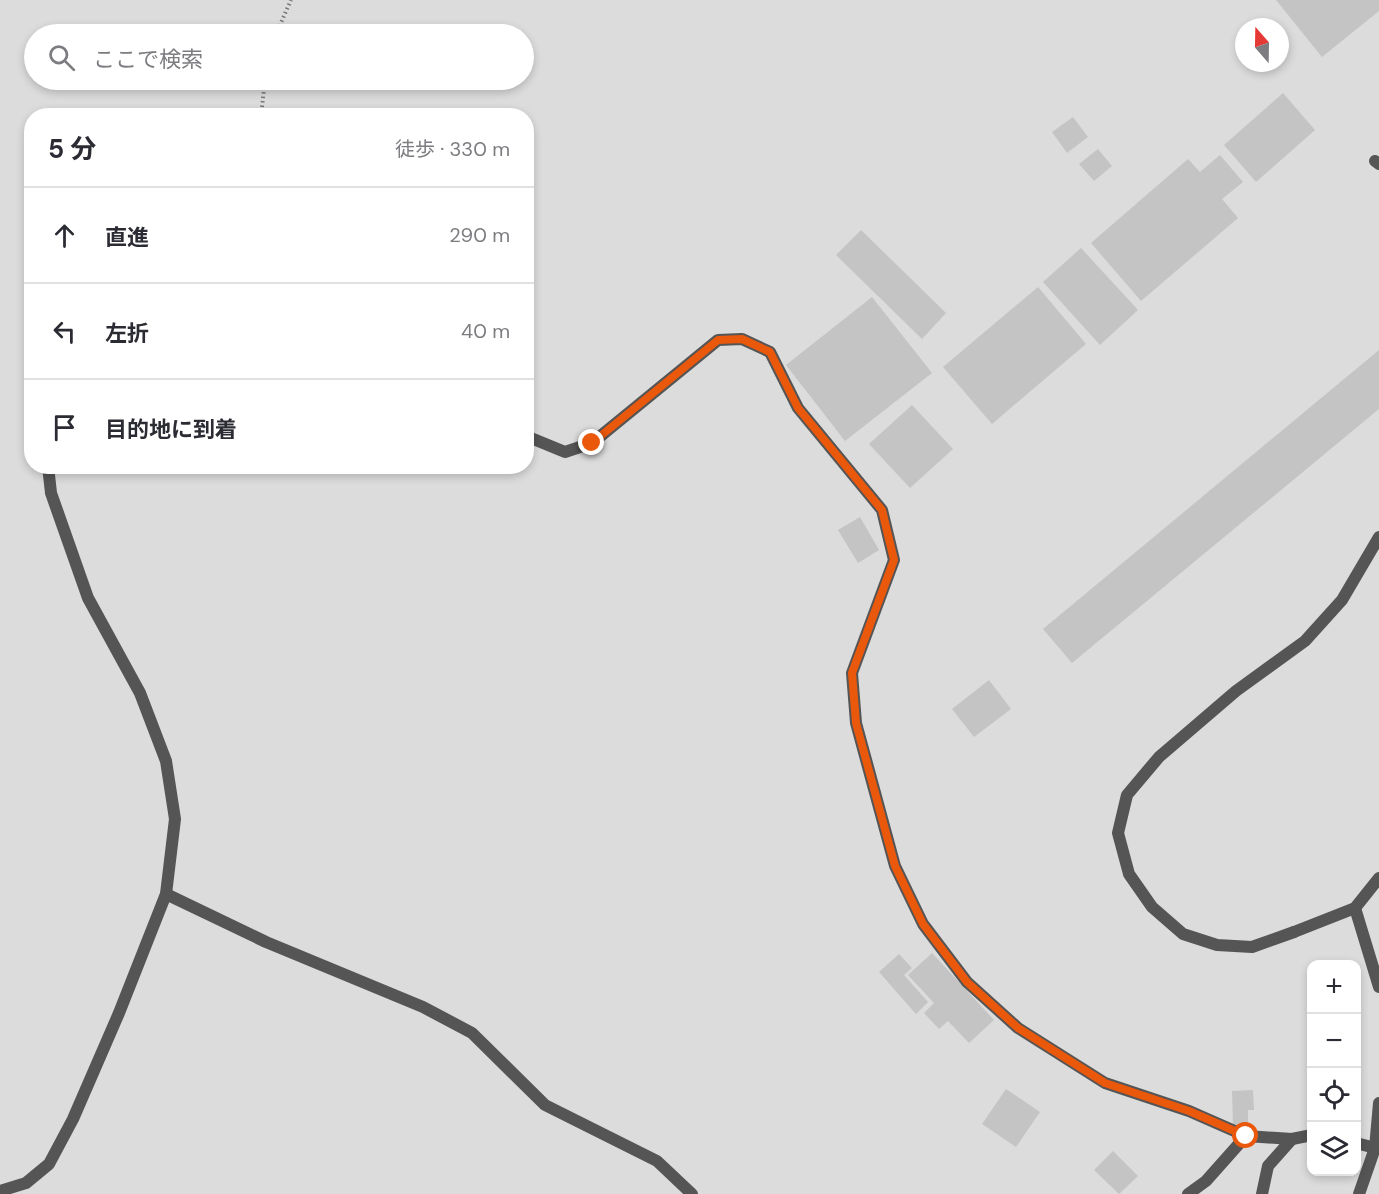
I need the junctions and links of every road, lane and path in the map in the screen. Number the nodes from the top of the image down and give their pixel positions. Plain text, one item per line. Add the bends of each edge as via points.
1 (291, 0) edge
2 (280, 24) edge
3 (264, 90) edge
4 (262, 108) edge
5 (534, 439) edge
6 (49, 474) edge
7 (1379, 537) edge
8 (1379, 878) edge
9 (166, 894) junction
10 (1355, 908) junction
11 (1379, 987) edge
12 (1379, 1103) edge
13 (1246, 1136) junction
14 (1307, 1136) edge
15 (1292, 1139) junction
16 (1361, 1144) edge
17 (1377, 1149) edge
18 (0, 1191) edge
19 (692, 1194) edge
20 (1188, 1194) edge
21 (1262, 1194) edge
22 (1359, 1194) edge

1 - 2 path
3 - 4 path
5 - 13 street via 565,452 592,443 718,340 742,339 770,352 798,408 882,510 894,560 852,673 855,713 895,866 923,924 967,982 1018,1028 1105,1083 1189,1111
6 - 9 street via 51,493 88,598 140,693 166,760 176,819
7 - 10 street via 1342,600 1305,641 1236,691 1159,757 1127,795 1118,833 1129,874 1152,907 1183,934 1217,945 1252,947
8 - 10 street
9 - 18 street via 110,1034 49,1164 26,1183
9 - 19 street via 266,942 423,1007 472,1033 546,1105 657,1161
10 - 11 street
12 - 17 street
13 - 15 street
13 - 20 street via 1206,1181
14 - 15 street
15 - 21 street via 1268,1166
16 - 17 street
17 - 22 street

